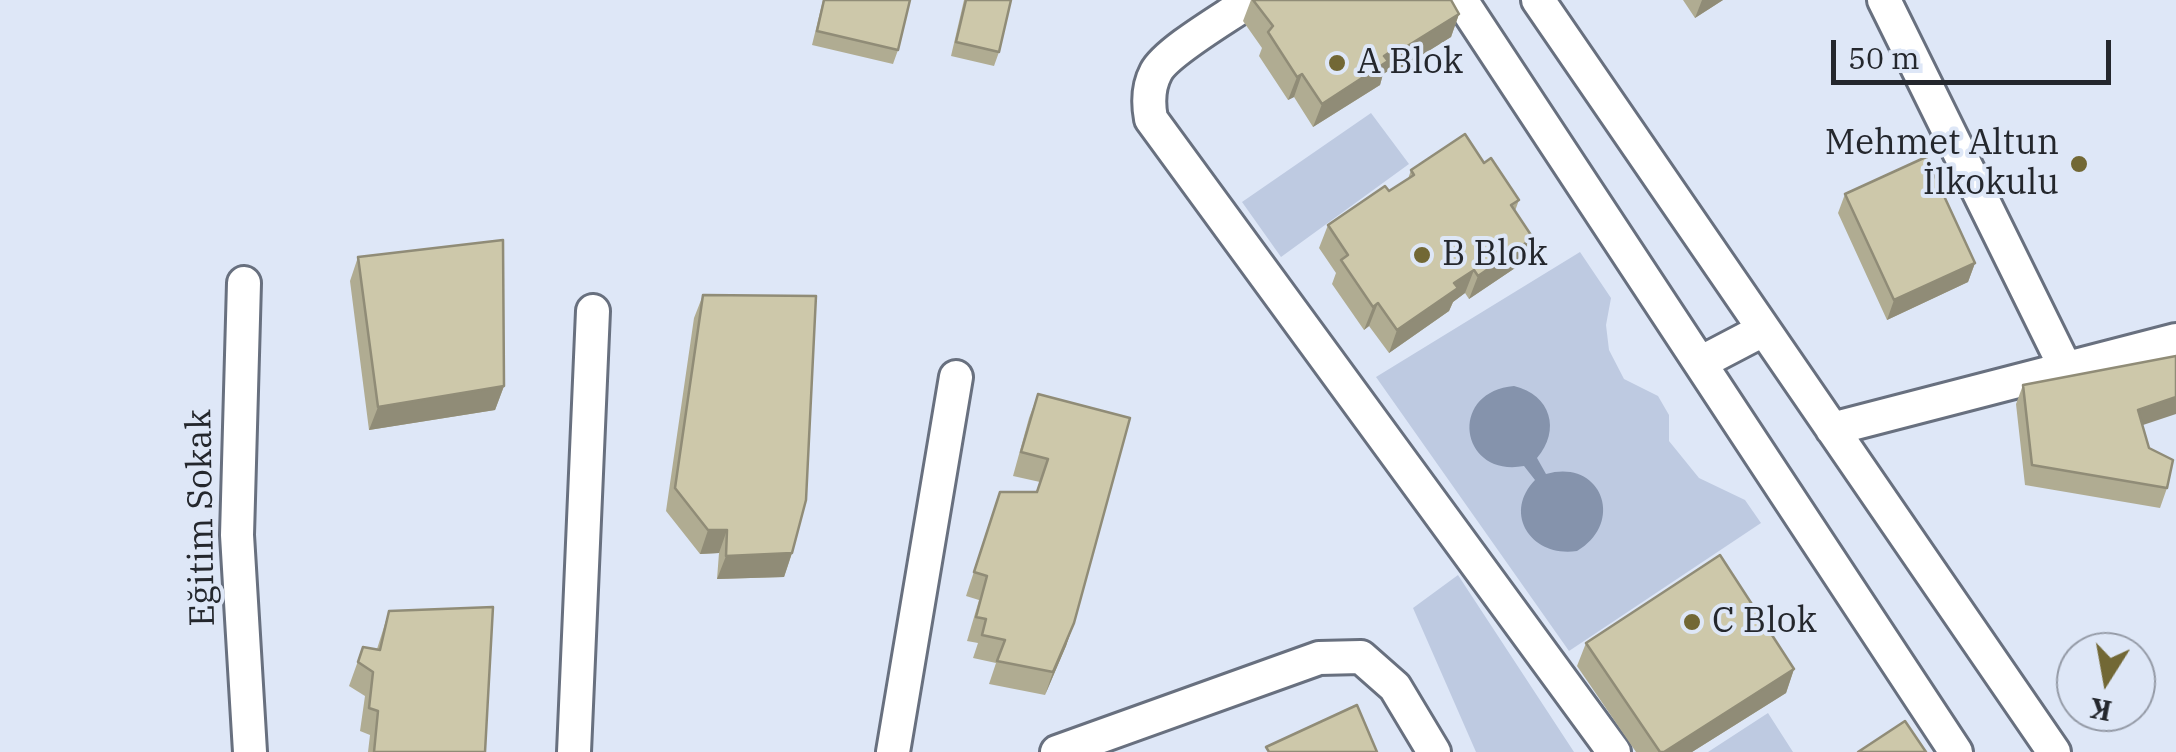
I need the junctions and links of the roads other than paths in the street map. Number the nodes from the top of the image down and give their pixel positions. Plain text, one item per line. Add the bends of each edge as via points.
1 (1251, 0) edge
2 (1461, 0) edge
3 (1538, 0) edge
4 (1884, 0) edge
5 (244, 283) dead end
6 (593, 312) dead end
7 (1768, 338) junction
8 (2176, 340) edge
9 (2066, 369) junction
10 (1706, 372) junction
11 (956, 377) dead end
12 (1832, 429) junction
13 (1114, 742) edge
14 (250, 752) edge
15 (574, 752) edge
16 (893, 752) edge
17 (1057, 752) edge
18 (1434, 752) edge
19 (1614, 752) edge
20 (1956, 752) edge
21 (2054, 752) edge

1 - 19 street via 1164,61 1150,88 1152,119
2 - 10 street
3 - 7 street
4 - 9 street
5 - 14 street, Eğitim Sokak via 236,535
6 - 15 street
7 - 10 street
7 - 12 street
8 - 9 street
9 - 12 street
10 - 20 street
11 - 16 street
12 - 21 street
13 - 17 street
13 - 18 street via 1319,658 1361,657 1394,687

